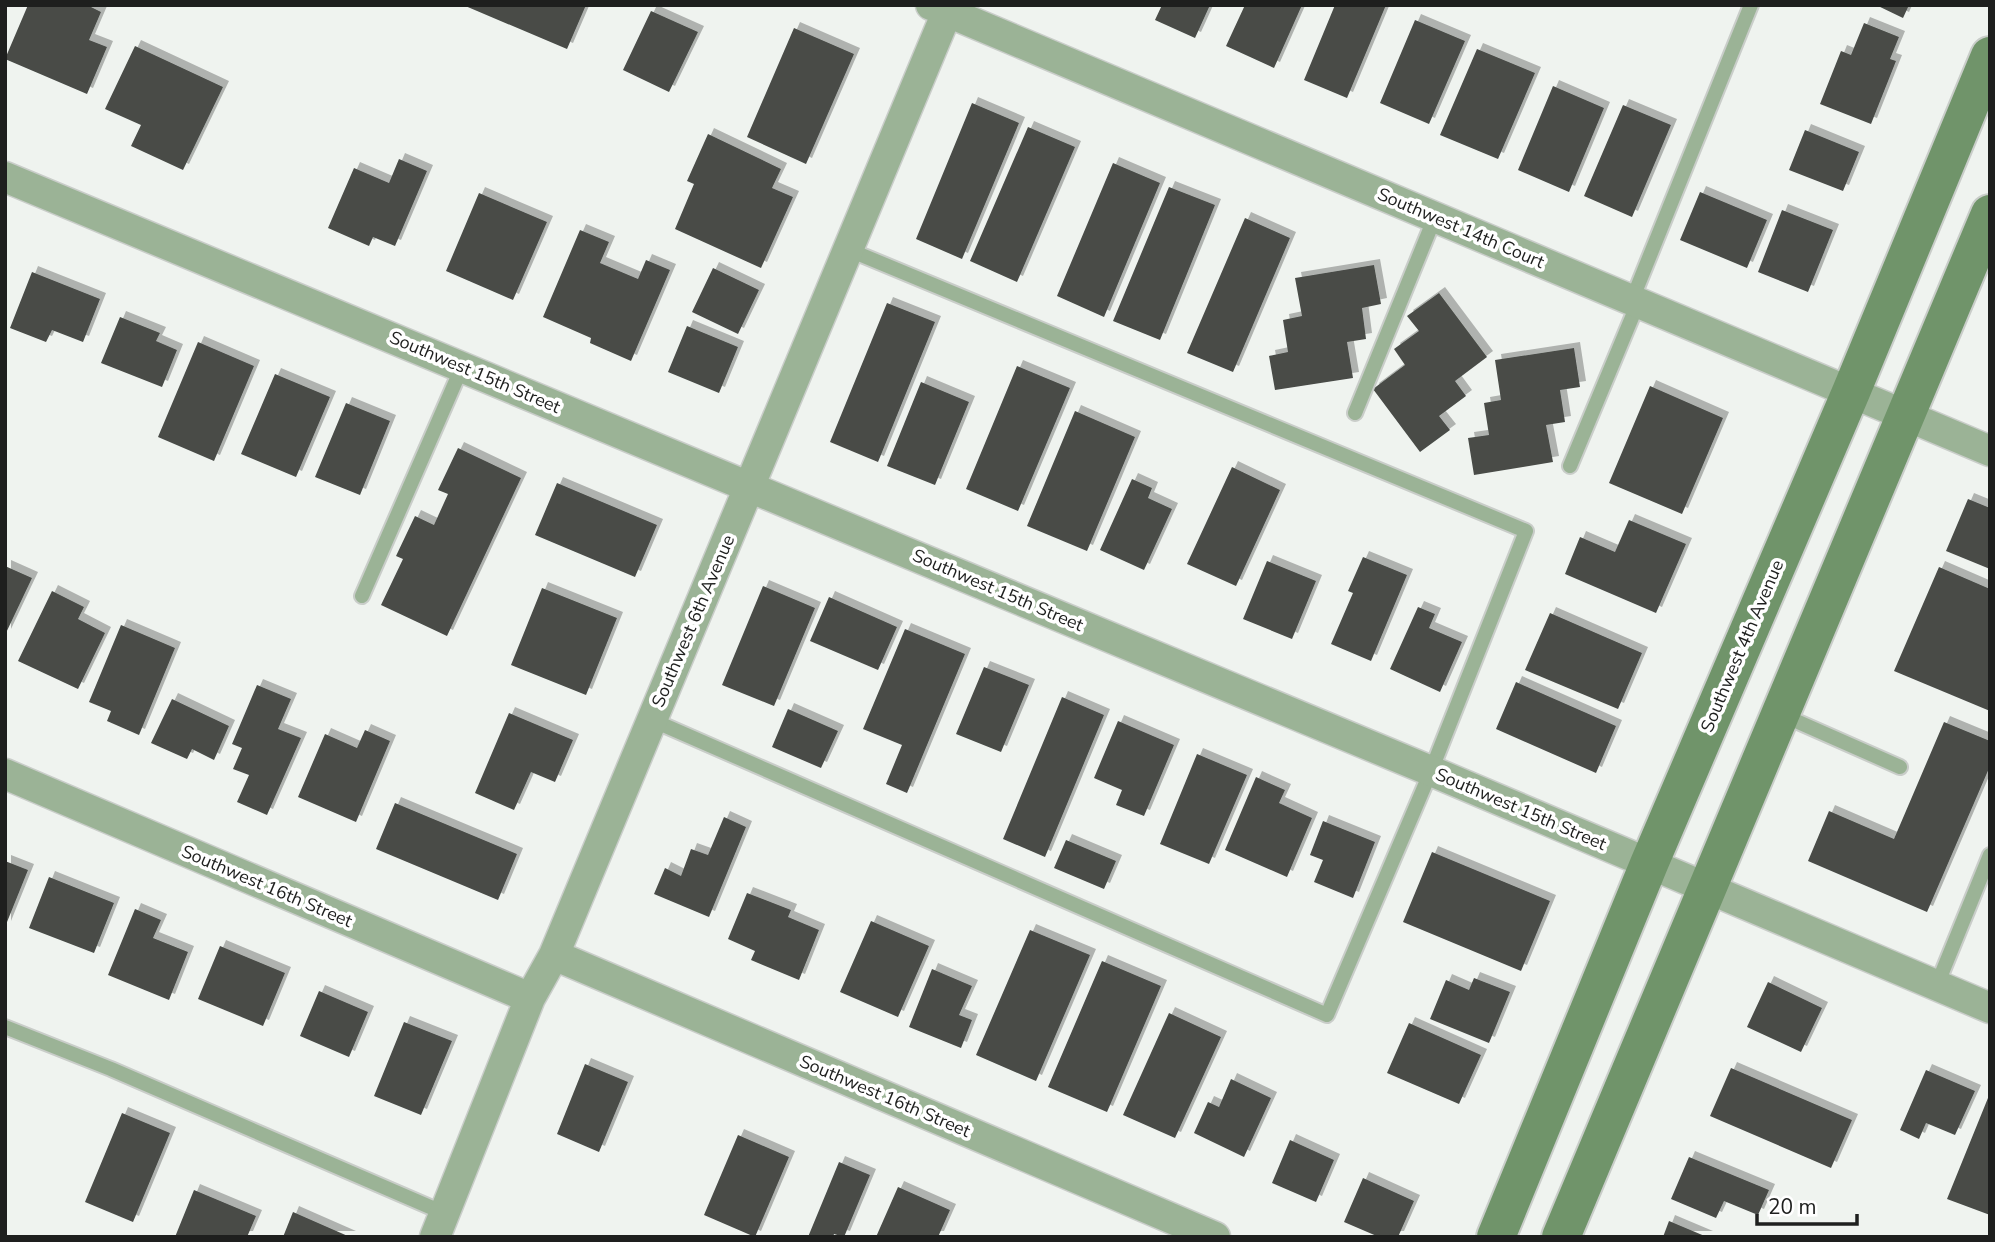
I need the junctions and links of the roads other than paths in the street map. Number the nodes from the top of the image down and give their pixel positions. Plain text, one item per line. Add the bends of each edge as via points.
1 (1751, 5) edge
2 (943, 7) edge
3 (1990, 56) edge
4 (5, 177) edge
5 (1990, 214) edge
6 (1434, 217) junction
7 (847, 249) junction
8 (1635, 301) junction
9 (462, 367) junction
10 (1851, 392) junction
11 (1355, 413) dead end
12 (1905, 415) junction
13 (1990, 451) edge
14 (1570, 466) dead end
15 (749, 486) junction
16 (362, 596) dead end
17 (1779, 714) junction
18 (652, 720) junction
19 (1900, 766) dead end
20 (1431, 771) junction
21 (5, 774) edge
22 (1990, 855) edge
23 (1649, 864) junction
24 (1707, 887) junction
25 (554, 956) junction
26 (1937, 985) junction
27 (530, 998) junction
28 (1990, 1007) edge
29 (5, 1027) edge
30 (439, 1225) edge
31 (1215, 1237) edge
32 (1496, 1237) edge
33 (1561, 1237) edge

1 - 8 lane
2 - 6 street, Southwest 14th Court
2 - 7 street, Southwest 6th Avenue
3 - 10 main road, Southwest 4th Avenue
4 - 9 street, Southwest 15th Street
5 - 12 main road
6 - 8 street, Southwest 14th Court
6 - 11 lane
7 - 15 street, Southwest 6th Avenue
7 - 20 lane via 1526,531
8 - 10 street, Southwest 14th Court
8 - 14 lane
9 - 15 street, Southwest 15th Street
9 - 16 lane
10 - 12 street, Southwest 14th Court
10 - 23 main road, Southwest 4th Avenue
12 - 13 street, Southwest 14th Court
12 - 17 main road
15 - 18 street, Southwest 6th Avenue
15 - 20 street, Southwest 15th Street
17 - 19 lane
17 - 24 main road
18 - 20 lane via 1327,1015
18 - 25 street, Southwest 6th Avenue
20 - 23 street, Southwest 15th Street
21 - 27 street, Southwest 16th Street
22 - 26 lane
23 - 24 street, Southwest 15th Street
23 - 32 main road, Southwest 4th Avenue
24 - 26 street, Southwest 15th Street
24 - 33 main road
25 - 27 street, Southwest 6th Avenue
25 - 31 street, Southwest 16th Street
26 - 28 street, Southwest 15th Street
27 - 30 street, Southwest 6th Avenue
29 - 30 lane via 111,1069

